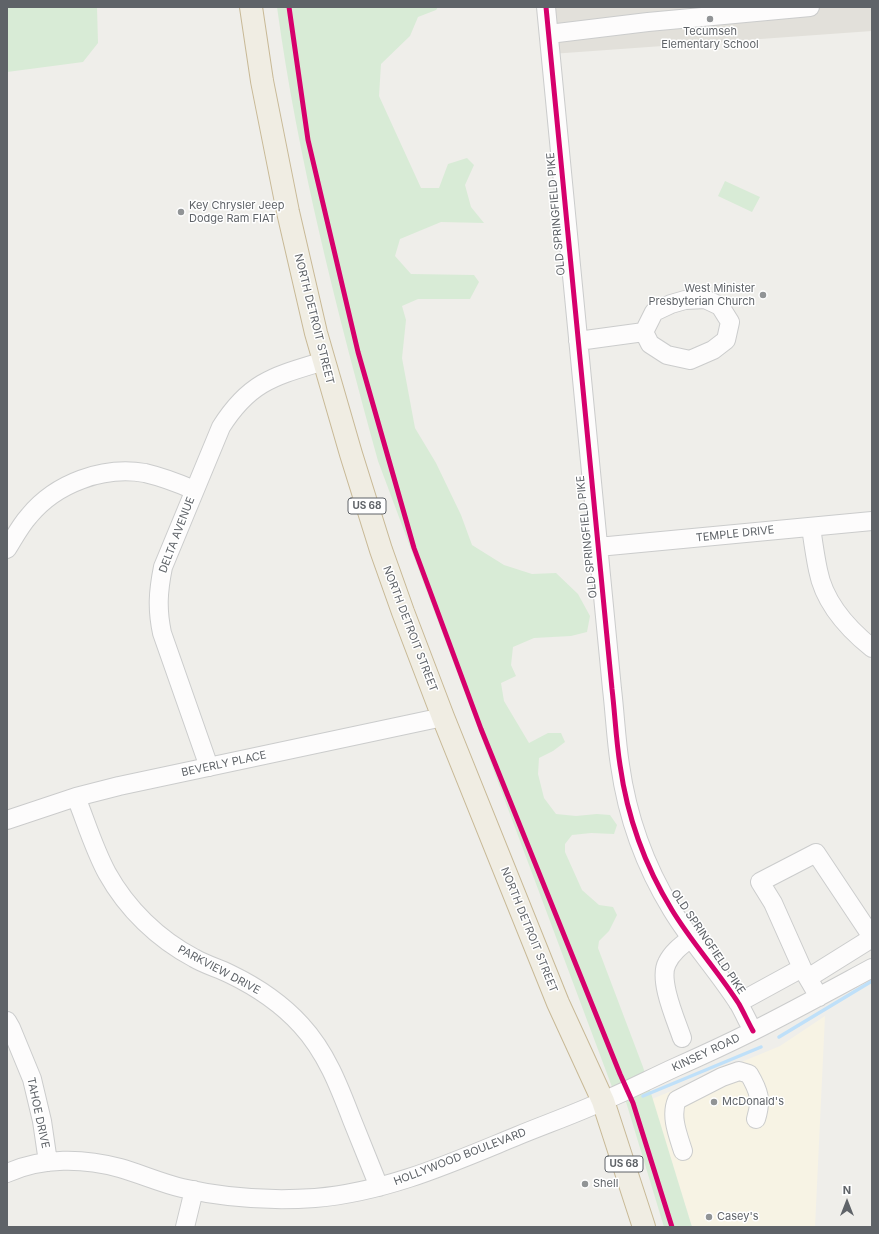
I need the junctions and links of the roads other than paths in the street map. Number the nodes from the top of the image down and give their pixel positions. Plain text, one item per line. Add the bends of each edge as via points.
1 (251, 7) edge
2 (546, 7) edge
3 (810, 7) edge
4 (549, 34) junction
5 (644, 332) junction
6 (578, 341) junction
7 (324, 361) junction
8 (194, 490) junction
9 (872, 521) edge
10 (811, 527) junction
11 (598, 547) junction
12 (7, 549) edge
13 (872, 648) edge
14 (444, 717) junction
15 (209, 767) junction
16 (76, 797) junction
17 (7, 820) edge
18 (688, 934) junction
19 (872, 937) edge
20 (872, 968) edge
21 (805, 973) junction
22 (819, 997) junction
23 (738, 1003) junction
24 (7, 1021) edge
25 (753, 1031) junction
26 (682, 1038) dead end
27 (603, 1101) junction
28 (756, 1119) dead end
29 (684, 1151) dead end
30 (48, 1162) junction
31 (7, 1172) edge
32 (379, 1187) junction
33 (194, 1190) junction
34 (185, 1227) edge
35 (644, 1227) edge

1 - 7 highway, NORTH DETROIT STREET / US 68 via 262,81 288,212
2 - 4 street, OLD SPRINGFIELD PIKE
3 - 4 street
4 - 6 street, OLD SPRINGFIELD PIKE
5 - 5 street via 654,312 685,300 705,299 720,306 730,322 726,340 713,350 690,360 667,355 650,344
5 - 6 street
6 - 11 street, OLD SPRINGFIELD PIKE
7 - 8 street, DELTA AVENUE via 273,377 241,400 221,427
7 - 14 highway, NORTH DETROIT STREET / US 68 via 380,550
8 - 12 street via 144,473 115,472 85,478 61,489 38,506 18,530
8 - 15 street, DELTA AVENUE via 163,568 158,587 158,608 162,634
9 - 10 street, TEMPLE DRIVE
10 - 11 street, TEMPLE DRIVE
10 - 13 street via 818,571 829,599 852,631
11 - 18 street, OLD SPRINGFIELD PIKE via 620,764 626,796 653,874 669,906
14 - 15 street, BEVERLY PLACE
14 - 27 highway, NORTH DETROIT STREET / US 68 via 558,1003
15 - 16 street, BEVERLY PLACE
16 - 17 street, BEVERLY PLACE
16 - 32 street, PARKVIEW DRIVE via 107,873 140,918 171,944 193,958 229,973 264,993 290,1014 312,1038 338,1083
18 - 23 street, OLD SPRINGFIELD PIKE
18 - 26 street via 666,964 665,972 666,994
19 - 21 street
19 - 21 street via 816,853 760,882 773,903
20 - 22 street, KINSEY ROAD
21 - 22 street
21 - 23 street
22 - 25 street, KINSEY ROAD
23 - 25 street, OLD SPRINGFIELD PIKE
24 - 30 street, TAHOE DRIVE via 32,1079
25 - 27 street, KINSEY ROAD
27 - 32 street, HOLLYWOOD BOULEVARD via 431,1171
27 - 35 highway, NORTH DETROIT STREET / US 68
28 - 29 street via 760,1107 757,1088 749,1074 739,1071 722,1077 677,1100 674,1107 675,1124
30 - 31 street, HOLLYWOOD BOULEVARD
30 - 33 street, HOLLYWOOD BOULEVARD via 104,1164
32 - 33 street, HOLLYWOOD BOULEVARD via 336,1195 291,1199 245,1198
33 - 34 street

